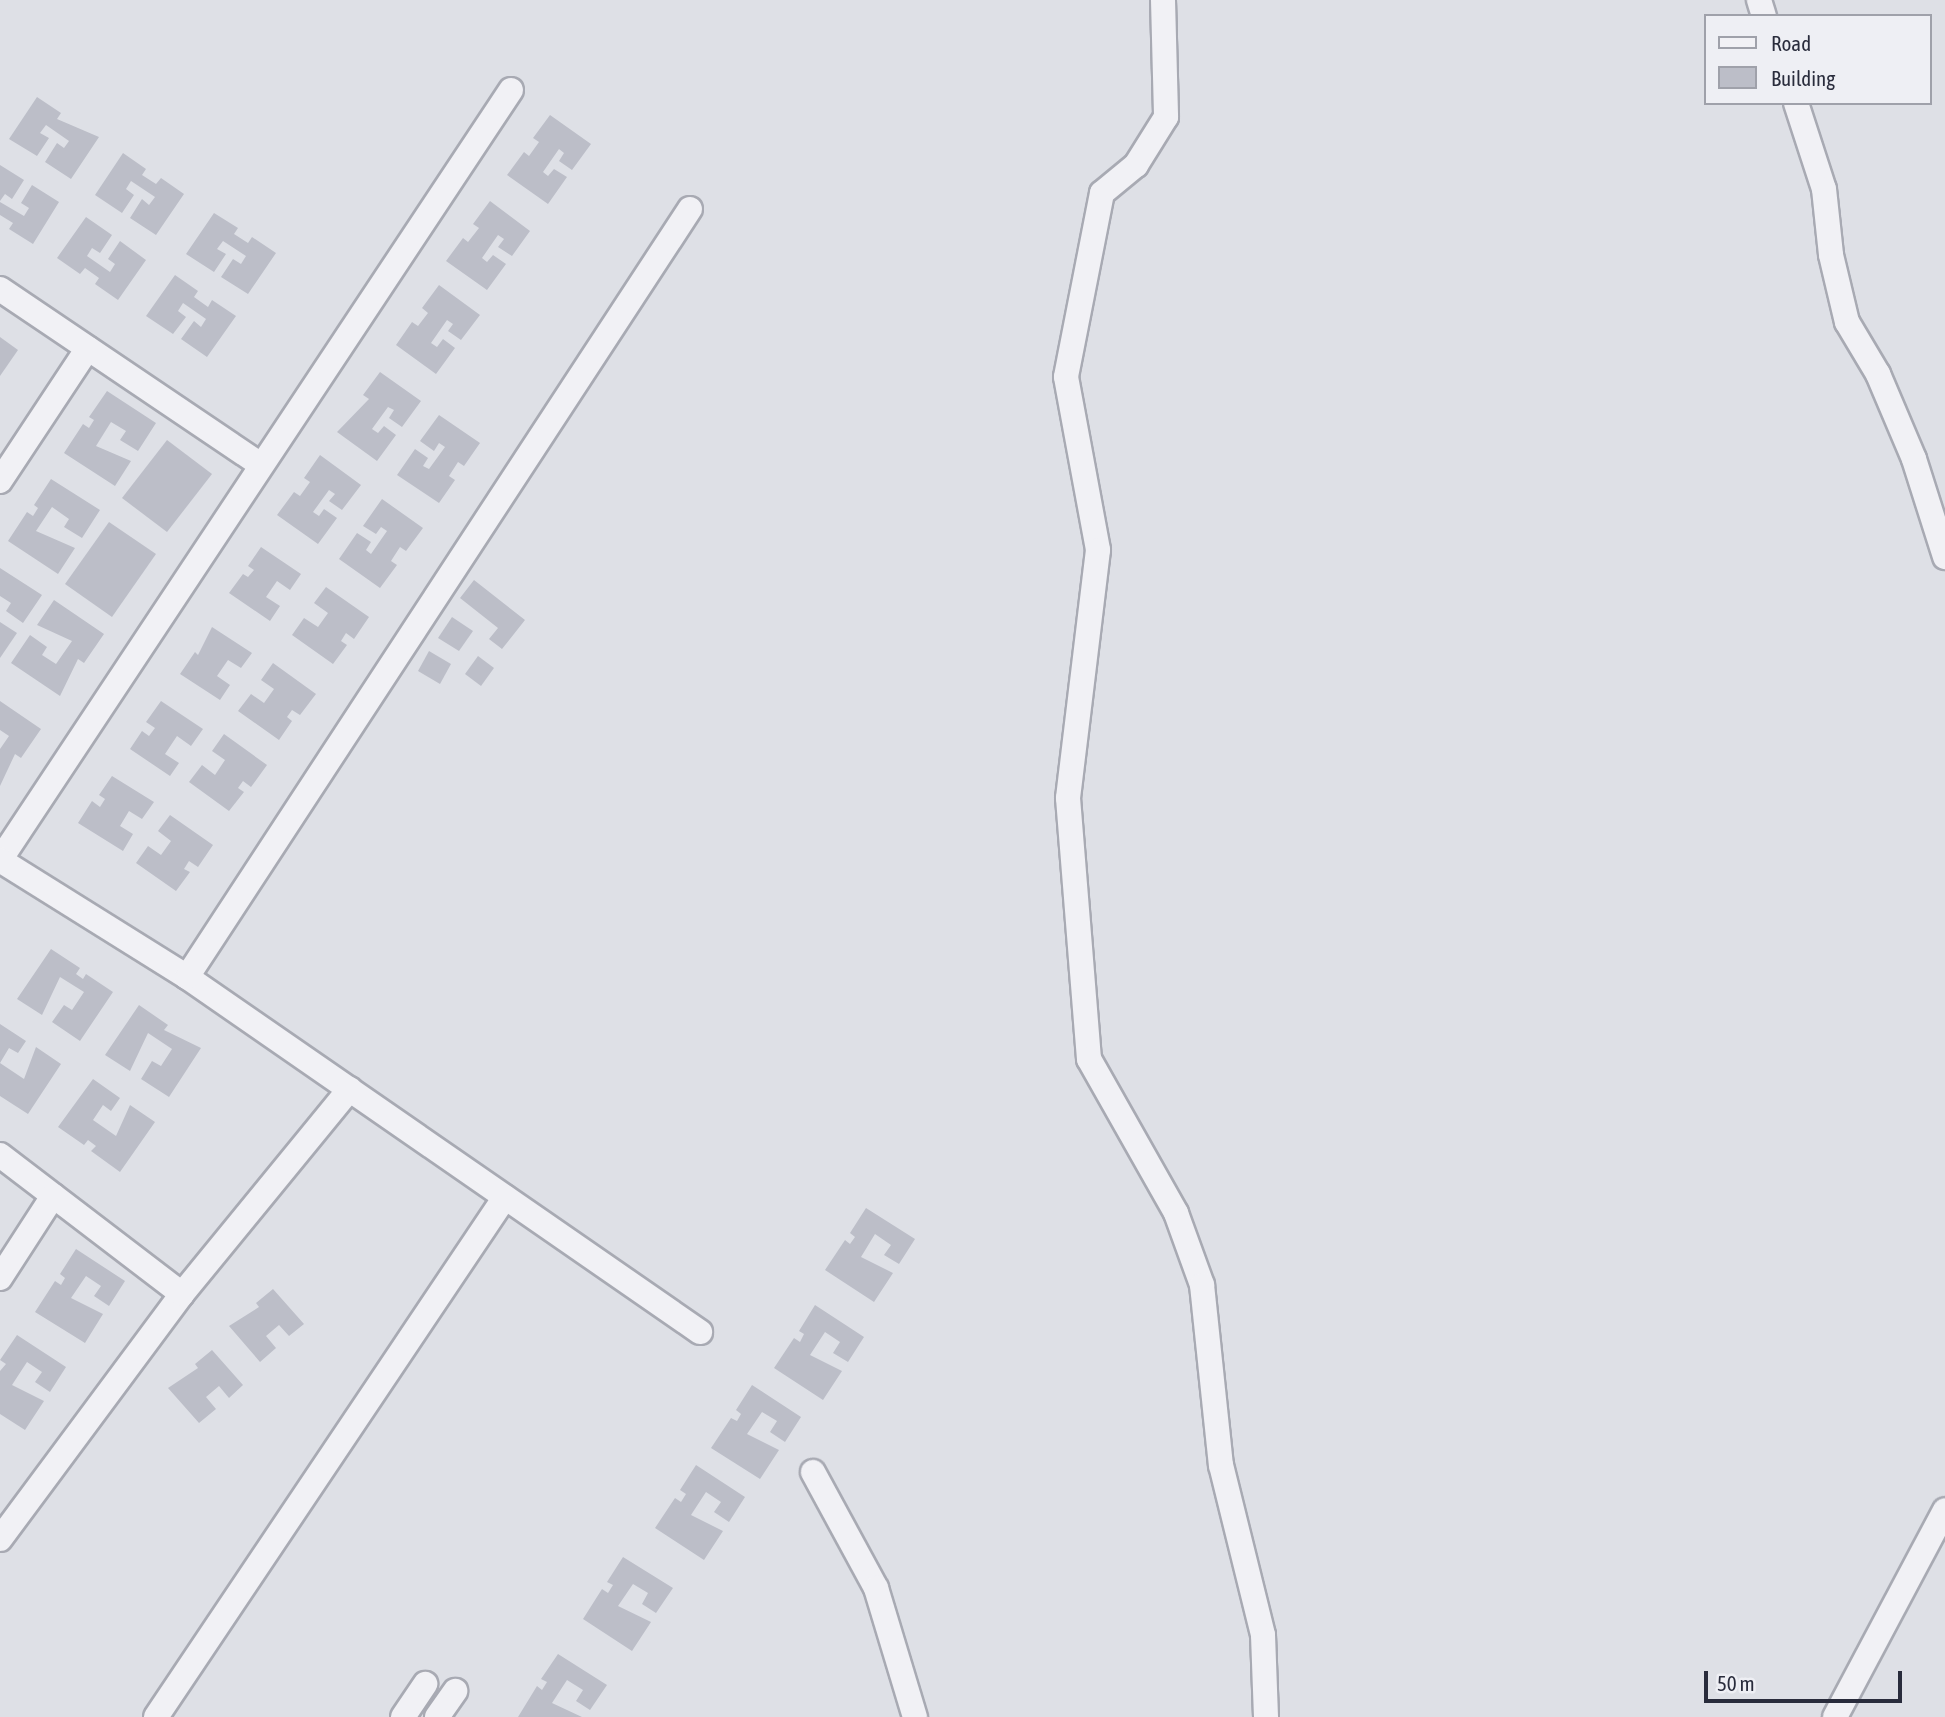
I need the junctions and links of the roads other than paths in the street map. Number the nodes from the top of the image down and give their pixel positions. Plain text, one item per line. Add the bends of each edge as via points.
1 (1163, 0) edge
2 (511, 90) dead end
3 (1797, 105) edge
4 (690, 209) dead end
5 (0, 289) edge
6 (88, 348) junction
7 (261, 465) junction
8 (0, 481) edge
9 (1945, 558) edge
10 (0, 860) edge
11 (187, 977) junction
12 (351, 1090) junction
13 (0, 1155) edge
14 (53, 1196) junction
15 (506, 1197) junction
16 (0, 1278) edge
17 (182, 1294) junction
18 (700, 1332) dead end
19 (813, 1472) dead end
20 (1945, 1510) edge
21 (0, 1539) edge
22 (425, 1684) dead end
23 (455, 1691) dead end
24 (156, 1717) edge
25 (403, 1717) edge
26 (438, 1717) edge
27 (915, 1717) edge
28 (1266, 1717) edge
29 (1835, 1717) edge

1 - 28 street via 1166,117 1136,165 1101,193 1066,377 1098,550 1068,798 1089,1059 1176,1213 1202,1285 1221,1465 1264,1635
2 - 7 street
3 - 9 street via 1824,189 1831,255 1847,322 1878,374 1914,459
4 - 11 street
5 - 6 street
6 - 7 street
6 - 8 street
7 - 10 street
10 - 11 street
11 - 12 street
12 - 15 street
12 - 17 street
13 - 14 street
14 - 16 street
14 - 17 street
15 - 18 street
15 - 24 street
17 - 21 street
19 - 27 street via 876,1588
20 - 29 street
22 - 25 street
23 - 26 street

